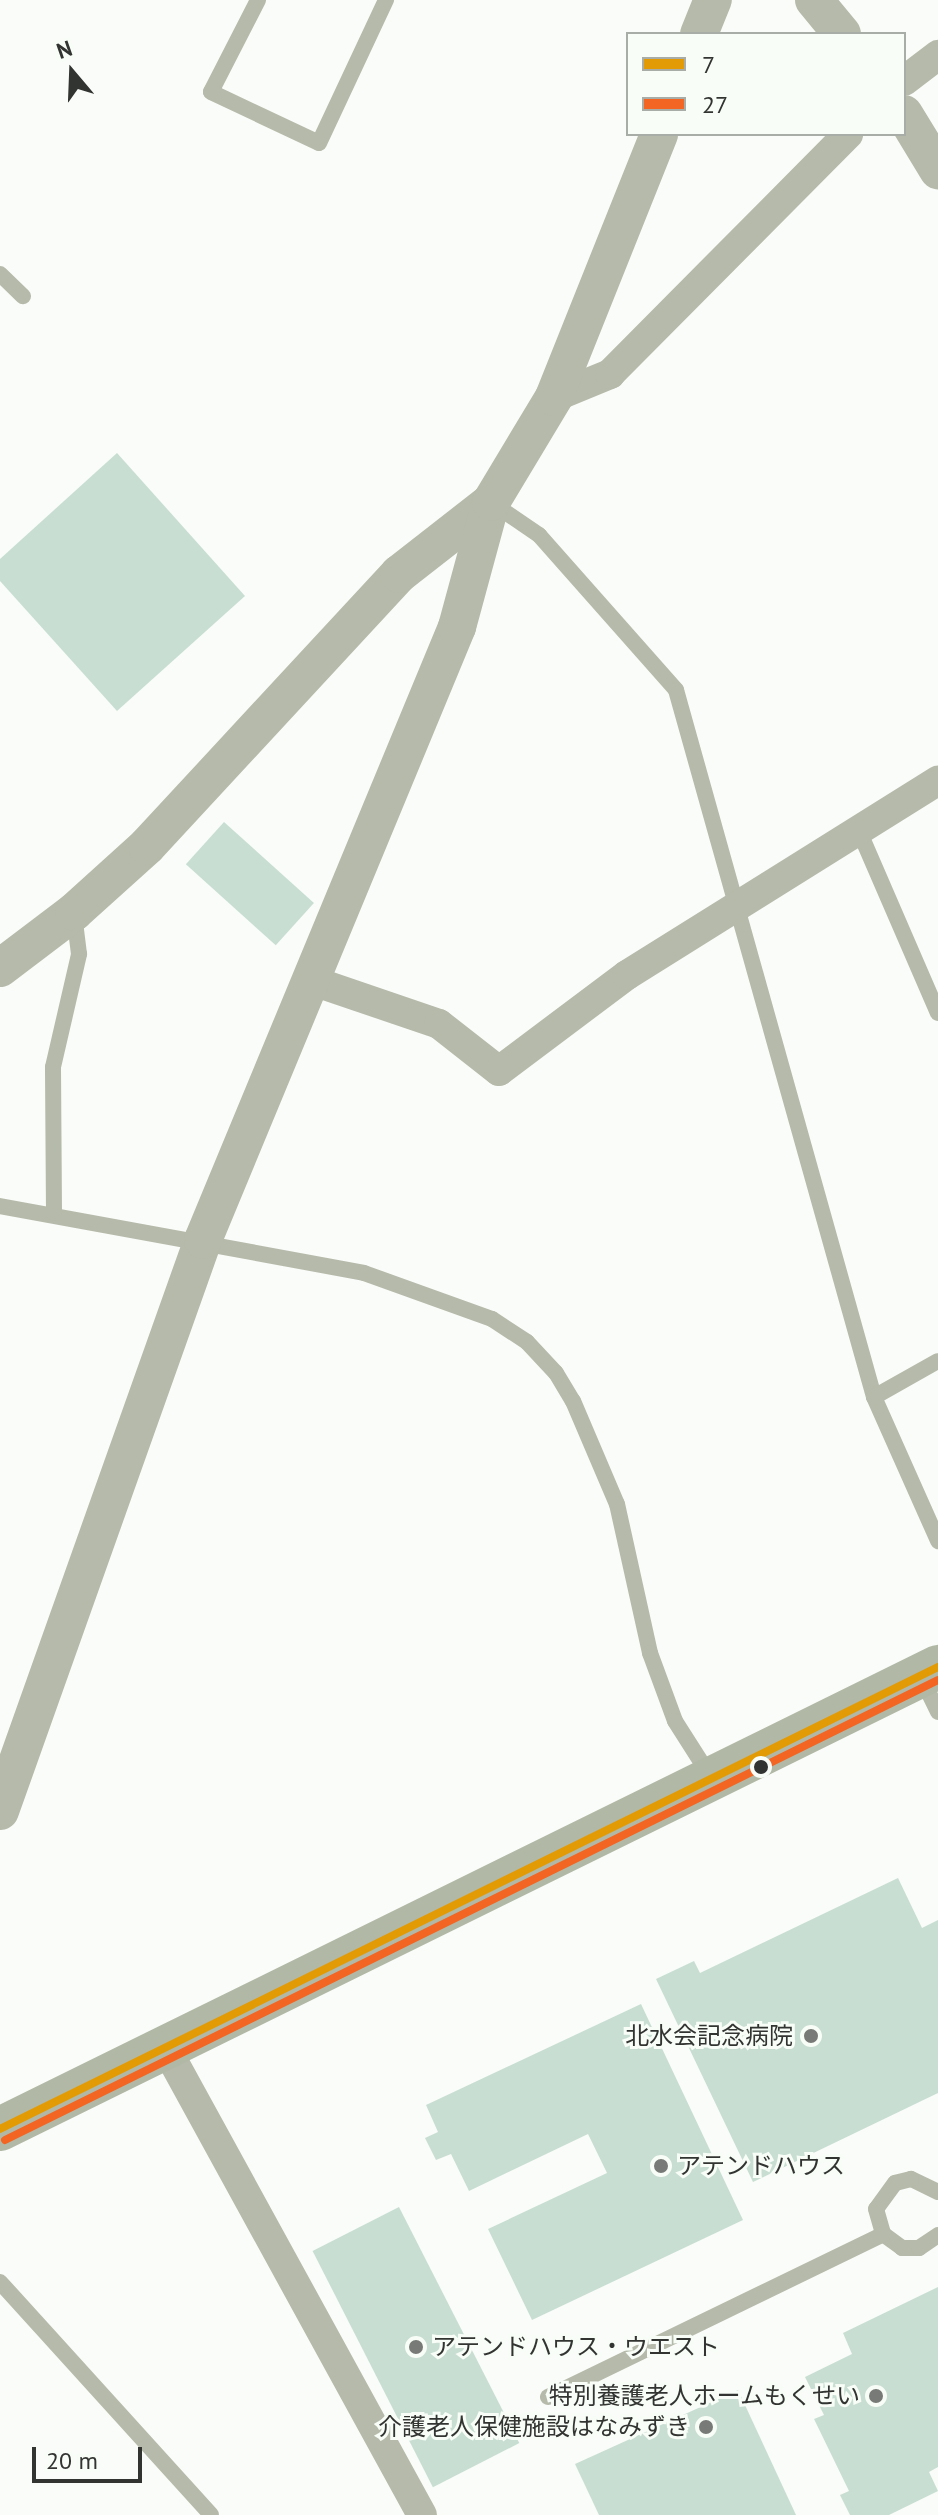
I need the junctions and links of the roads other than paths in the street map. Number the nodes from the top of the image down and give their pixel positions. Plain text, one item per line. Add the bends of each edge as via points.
1 (258, 0) edge
2 (386, 0) edge
3 (713, 0) edge
4 (814, 0) edge
5 (700, 32) edge
6 (840, 32) edge
7 (938, 55) edge
8 (906, 79) edge
9 (906, 117) edge
10 (658, 136) edge
11 (846, 136) edge
12 (938, 170) edge
13 (0, 274) edge
14 (23, 296) dead end
15 (554, 397) junction
16 (491, 502) junction
17 (938, 781) edge
18 (860, 833) junction
19 (736, 908) junction
20 (74, 912) junction
21 (0, 968) edge
22 (310, 980) junction
23 (938, 1013) edge
24 (0, 1206) edge
25 (54, 1213) junction
26 (203, 1240) junction
27 (938, 1361) edge
28 (874, 1397) junction
29 (938, 1541) edge
30 (932, 1685) edge
31 (711, 1778) junction
32 (0, 1811) edge
33 (167, 2050) junction
34 (0, 2129) edge
35 (935, 2184) edge
36 (883, 2234) junction
37 (938, 2235) edge
38 (0, 2282) edge
39 (548, 2397) dead end
40 (211, 2515) edge
41 (422, 2515) edge

1 - 2 lane via 211,92 319,143
3 - 5 street
4 - 6 street
7 - 8 street
9 - 12 street
10 - 15 street
11 - 15 street via 610,374
13 - 14 lane
15 - 16 street
16 - 19 lane via 539,535 676,690
16 - 20 street via 399,574 147,846
16 - 22 street via 457,627
17 - 18 street
18 - 19 street
18 - 23 lane
19 - 22 street via 627,975 499,1071 439,1024
19 - 28 lane
20 - 21 street
20 - 25 lane via 79,954 53,1067
22 - 26 street
24 - 25 lane
25 - 26 lane
26 - 31 lane via 364,1273 492,1319 527,1342 556,1373 617,1504 650,1653 670,1707
26 - 32 street
27 - 28 lane
28 - 29 lane
30 - 31 main road
31 - 33 main road
33 - 34 main road
33 - 41 street
35 - 36 lane via 911,2179 882,2194 876,2209
36 - 37 lane via 902,2248 919,2248
36 - 39 lane
38 - 40 lane

